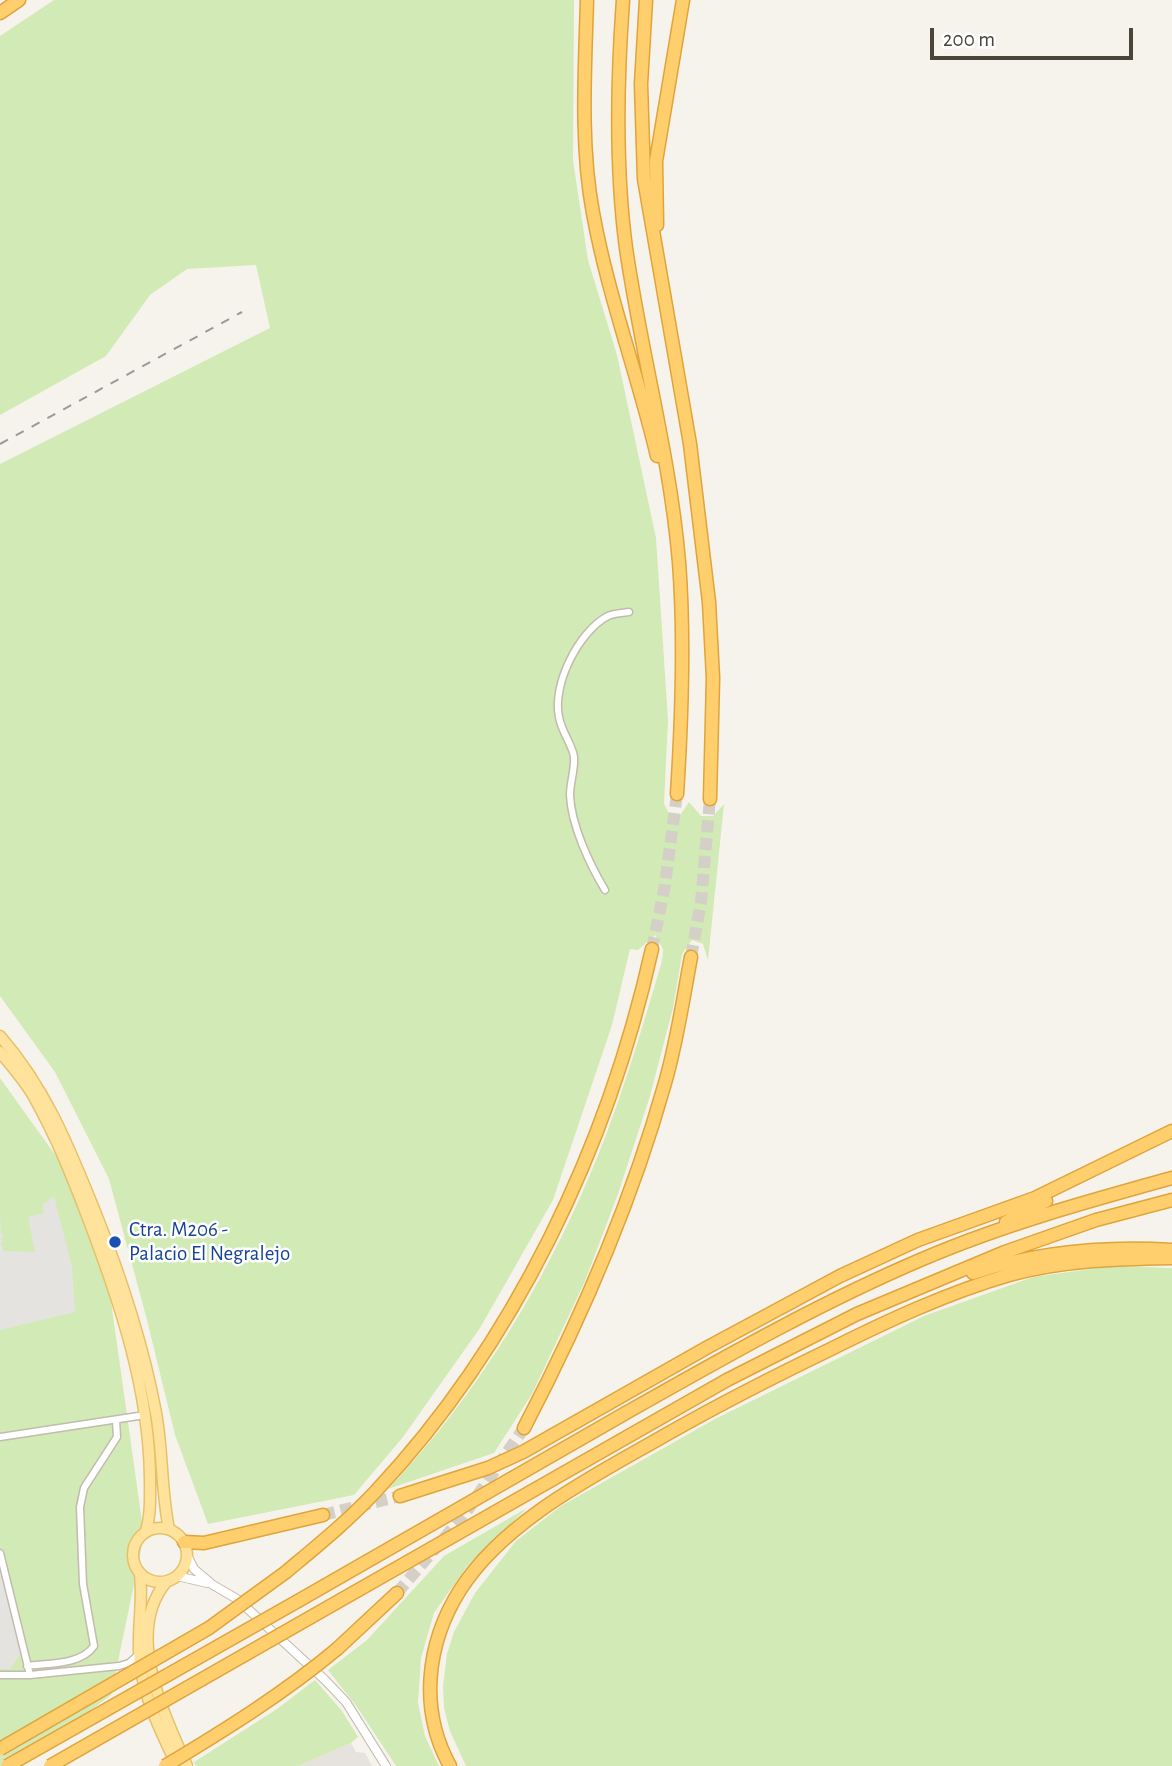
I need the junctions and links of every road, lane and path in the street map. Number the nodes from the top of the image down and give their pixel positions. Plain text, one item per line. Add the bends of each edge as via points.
1 (8, 0) edge
2 (19, 0) edge
3 (586, 0) edge
4 (623, 0) edge
5 (646, 0) edge
6 (683, 0) edge
7 (0, 6) edge
8 (0, 13) edge
9 (656, 259) junction
10 (679, 560) junction
11 (629, 612) dead end
12 (677, 794) tunnel mouth
13 (710, 799) tunnel mouth
14 (605, 890) dead end
15 (652, 949) tunnel mouth
16 (691, 957) tunnel mouth
17 (0, 1036) edge
18 (0, 1052) edge
19 (1172, 1131) edge
20 (1172, 1178) edge
21 (1172, 1200) edge
22 (994, 1232) junction
23 (1172, 1250) edge
24 (1172, 1258) edge
25 (932, 1281) junction
26 (145, 1415) junction
27 (116, 1420) junction
28 (524, 1428) tunnel mouth
29 (0, 1437) edge
30 (400, 1496) tunnel mouth
31 (323, 1515) tunnel mouth
32 (169, 1529) junction
33 (146, 1531) junction
34 (185, 1548) junction
35 (0, 1553) edge
36 (140, 1574) junction
37 (172, 1578) junction
38 (213, 1585) junction
39 (397, 1593) tunnel mouth
40 (139, 1654) junction
41 (27, 1666) junction
42 (119, 1666) junction
43 (0, 1675) edge
44 (30, 1675) junction
45 (143, 1683) junction
46 (0, 1749) edge
47 (7, 1766) edge
48 (50, 1766) edge
49 (165, 1766) edge
50 (177, 1766) edge
51 (187, 1766) edge
52 (386, 1766) edge
53 (450, 1766) edge

1 - 7 highway
2 - 8 highway
3 - 10 highway via 586,161 593,212 647,414
4 - 10 highway via 618,86 620,189
5 - 9 highway via 642,132
6 - 9 highway via 656,161
9 - 13 highway via 690,444 709,602 713,678
10 - 12 highway via 683,685
11 - 14 street via 610,615 590,629 576,648 559,691 558,715 574,754 570,797 586,853
15 - 46 highway, bridge via 638,1010 569,1197 469,1376 408,1455 339,1528 286,1572 199,1634
16 - 28 highway via 666,1080 628,1200 583,1311
17 - 32 main road via 54,1113 108,1244 156,1413
18 - 26 main road via 35,1098 56,1137 119,1305
19 - 22 highway
19 - 30 highway via 1035,1198 918,1240 841,1276 523,1452
20 - 22 highway
21 - 25 highway via 1083,1225
22 - 47 highway, bridge via 926,1258 785,1325
23 - 25 highway via 1103,1248 1006,1262 954,1279
24 - 53 highway via 1056,1265 1009,1275 940,1299 733,1397 540,1511 486,1557 460,1589 435,1645 430,1700 439,1742
25 - 48 highway, bridge via 727,1380
26 - 27 street
26 - 33 main road via 150,1462
27 - 29 street
27 - 41 street via 117,1437 84,1488 80,1507 82,1584 94,1646 89,1654 74,1660
31 - 34 highway
32 - 33 main road
32 - 34 main road
33 - 36 main road via 133,1550
34 - 37 main road via 184,1567
34 - 38 street via 194,1569
35 - 41 street
36 - 37 main road via 150,1580
36 - 40 main road
37 - 38 street
37 - 51 main road via 150,1608 150,1662 157,1694
38 - 52 street via 237,1599 325,1680 346,1702
39 - 49 highway, bridge via 303,1677
40 - 42 street
40 - 45 main road
41 - 44 street
42 - 44 street
42 - 45 street via 135,1672
43 - 44 street
45 - 50 main road

